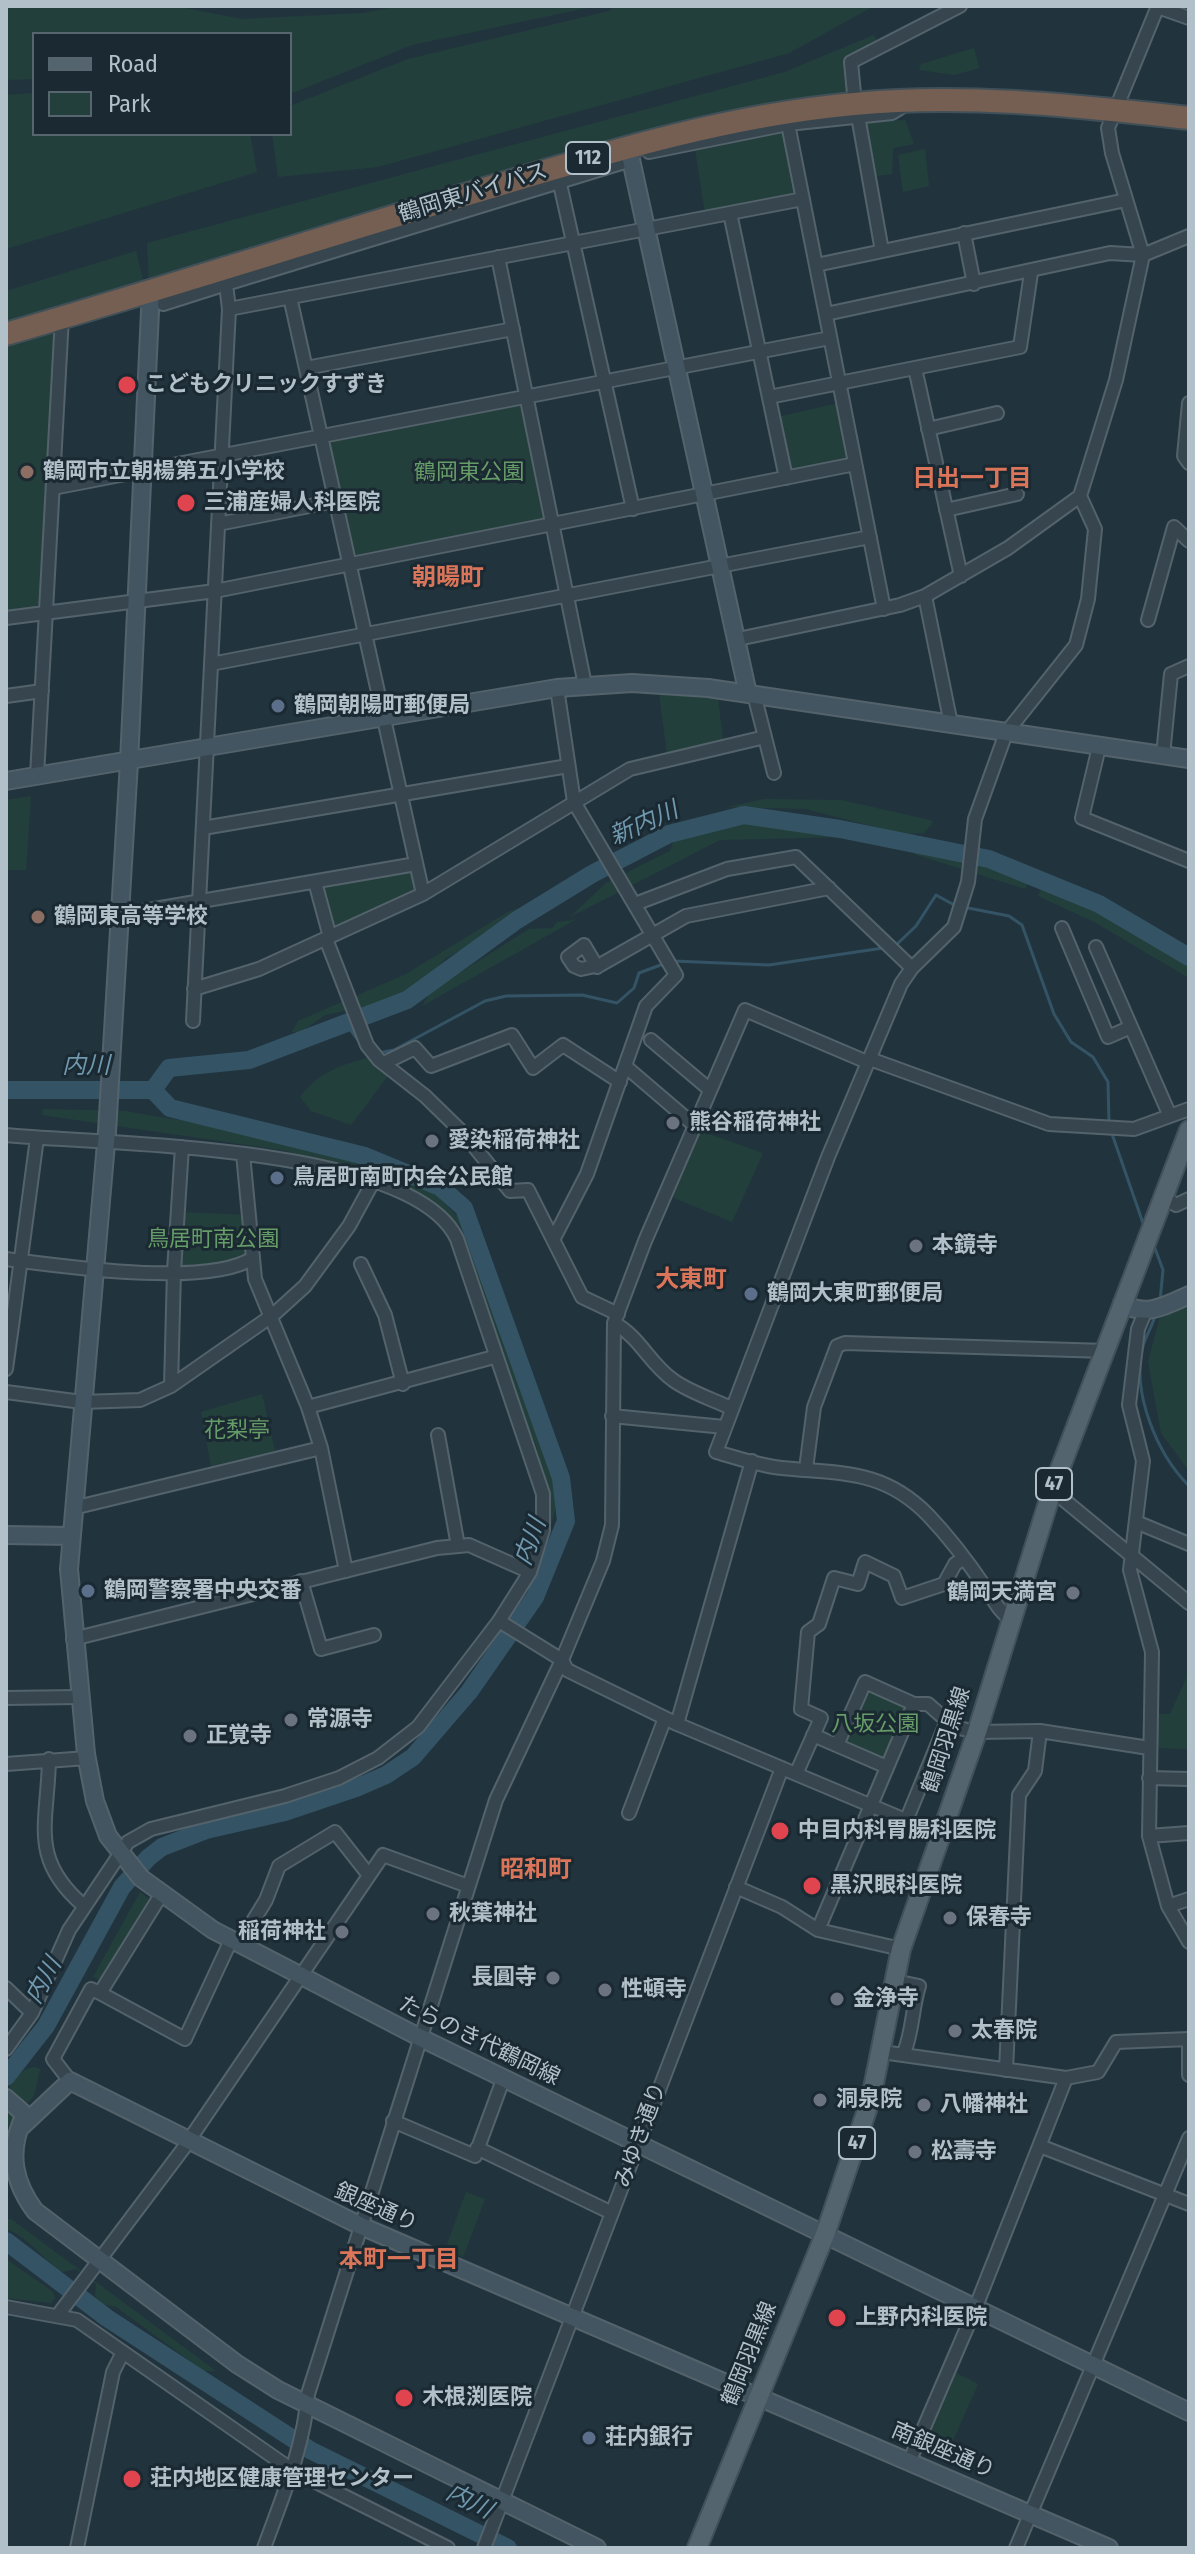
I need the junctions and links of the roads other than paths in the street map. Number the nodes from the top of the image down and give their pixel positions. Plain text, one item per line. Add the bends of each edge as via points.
1 (960, 6) edge
2 (1158, 6) edge
3 (1189, 18) edge
4 (857, 110) junction
5 (1114, 110) junction
6 (1189, 118) edge
7 (788, 124) junction
8 (630, 154) junction
9 (560, 184) junction
10 (803, 199) junction
11 (1126, 200) junction
12 (730, 213) junction
13 (648, 230) junction
14 (964, 233) junction
15 (1189, 236) edge
16 (573, 243) junction
17 (882, 251) junction
18 (1143, 255) junction
19 (498, 257) junction
20 (816, 265) junction
21 (1031, 273) junction
22 (226, 284) junction
23 (974, 284) junction
24 (157, 297) junction
25 (290, 297) junction
26 (229, 309) junction
27 (826, 314) junction
28 (62, 317) junction
29 (513, 329) junction
30 (6, 334) edge
31 (830, 338) junction
32 (759, 351) junction
33 (677, 367) junction
34 (306, 368) junction
35 (915, 368) junction
36 (604, 381) junction
37 (839, 382) junction
38 (526, 396) junction
39 (769, 397) junction
40 (1189, 403) edge
41 (997, 413) dead end
42 (928, 429) junction
43 (321, 436) junction
44 (222, 455) junction
45 (1189, 463) edge
46 (855, 464) junction
47 (144, 467) junction
48 (786, 478) junction
49 (53, 488) junction
50 (706, 493) junction
51 (1017, 494) dead end
52 (1080, 496) junction
53 (335, 501) junction
54 (633, 509) junction
55 (946, 510) junction
56 (218, 524) junction
57 (553, 526) junction
58 (870, 537) junction
59 (1189, 541) edge
60 (349, 564) junction
61 (722, 565) junction
62 (961, 576) junction
63 (215, 591) junction
64 (567, 596) junction
65 (925, 596) junction
66 (137, 604) junction
67 (884, 609) junction
68 (47, 613) junction
69 (6, 618) edge
70 (1148, 620) dead end
71 (365, 635) junction
72 (738, 639) junction
73 (211, 664) junction
74 (1189, 666) edge
75 (585, 685) junction
76 (557, 688) junction
77 (42, 691) junction
78 (751, 694) junction
79 (6, 696) edge
80 (383, 717) junction
81 (951, 724) junction
82 (1006, 733) junction
83 (765, 737) junction
84 (207, 747) junction
85 (1099, 747) junction
86 (1163, 755) junction
87 (1189, 759) edge
88 (129, 762) junction
89 (568, 766) junction
90 (774, 773) dead end
91 (37, 776) junction
92 (6, 781) edge
93 (401, 796) junction
94 (574, 802) junction
95 (203, 828) junction
96 (1189, 861) edge
97 (416, 864) junction
98 (315, 882) junction
99 (829, 888) junction
100 (423, 894) junction
101 (633, 900) junction
102 (199, 903) junction
103 (120, 915) junction
104 (1062, 928) dead end
105 (653, 934) junction
106 (328, 938) junction
107 (1096, 947) dead end
108 (597, 967) dead end
109 (912, 968) junction
110 (194, 989) junction
111 (193, 1021) dead end
112 (1131, 1027) junction
113 (651, 1040) dead end
114 (869, 1061) junction
115 (384, 1063) junction
116 (625, 1066) junction
117 (620, 1082) junction
118 (709, 1089) junction
119 (1189, 1109) edge
120 (1170, 1116) junction
121 (694, 1125) junction
122 (1189, 1130) edge
123 (6, 1135) edge
124 (106, 1137) junction
125 (37, 1138) junction
126 (182, 1147) junction
127 (243, 1154) junction
128 (373, 1182) junction
129 (1163, 1196) junction
130 (1189, 1199) edge
131 (554, 1238) junction
132 (253, 1258) junction
133 (6, 1259) edge
134 (20, 1261) junction
135 (361, 1264) dead end
136 (174, 1271) junction
137 (94, 1272) junction
138 (1189, 1295) edge
139 (1122, 1303) junction
140 (1146, 1310) junction
141 (273, 1315) junction
142 (616, 1319) junction
143 (9, 1326) edge
144 (1106, 1351) junction
145 (494, 1357) junction
146 (6, 1369) edge
147 (403, 1384) junction
148 (171, 1386) junction
149 (6, 1392) edge
150 (82, 1402) junction
151 (308, 1407) junction
152 (731, 1408) junction
153 (612, 1416) junction
154 (724, 1427) junction
155 (438, 1435) dead end
156 (321, 1448) junction
157 (752, 1461) junction
158 (806, 1469) junction
159 (1052, 1490) junction
160 (73, 1508) junction
161 (1136, 1522) junction
162 (6, 1535) edge
163 (71, 1536) junction
164 (1189, 1544) edge
165 (458, 1546) junction
166 (1133, 1555) junction
167 (964, 1558) junction
168 (346, 1571) junction
169 (530, 1572) junction
170 (301, 1581) junction
171 (1189, 1603) edge
172 (1011, 1620) junction
173 (499, 1621) junction
174 (374, 1635) dead end
175 (73, 1639) junction
176 (562, 1660) junction
177 (78, 1697) junction
178 (6, 1698) edge
179 (914, 1704) junction
180 (665, 1718) junction
181 (947, 1721) junction
182 (677, 1724) junction
183 (1040, 1731) junction
184 (977, 1732) junction
185 (813, 1735) junction
186 (837, 1745) junction
187 (1149, 1748) junction
188 (87, 1758) junction
189 (49, 1759) junction
190 (6, 1764) edge
191 (887, 1767) junction
192 (782, 1768) junction
193 (796, 1774) junction
194 (1149, 1778) junction
195 (1189, 1779) edge
196 (871, 1806) junction
197 (629, 1813) dead end
198 (906, 1821) junction
199 (1189, 1833) edge
200 (941, 1835) junction
201 (1149, 1836) junction
202 (122, 1857) junction
203 (368, 1874) junction
204 (468, 1886) junction
205 (736, 1887) junction
206 (156, 1891) junction
207 (1189, 1899) edge
208 (84, 1906) junction
209 (1168, 1906) junction
210 (818, 1930) junction
211 (235, 1942) junction
212 (1189, 1942) edge
213 (901, 1949) junction
214 (299, 1976) junction
215 (895, 1981) junction
216 (6, 1988) edge
217 (100, 1993) junction
218 (32, 2013) junction
219 (419, 2037) junction
220 (1189, 2039) edge
221 (1189, 2046) edge
222 (6, 2049) edge
223 (882, 2052) junction
224 (904, 2053) junction
225 (1006, 2070) junction
226 (1189, 2075) edge
227 (504, 2077) junction
228 (1066, 2078) junction
229 (70, 2081) junction
230 (6, 2098) edge
231 (26, 2117) junction
232 (393, 2121) junction
233 (1189, 2138) edge
234 (188, 2143) junction
235 (639, 2143) junction
236 (1040, 2146) junction
237 (477, 2148) junction
238 (1164, 2194) junction
239 (1189, 2204) edge
240 (612, 2213) junction
241 (361, 2226) junction
242 (826, 2232) junction
243 (94, 2266) junction
244 (6, 2307) edge
245 (975, 2309) junction
246 (61, 2310) junction
247 (572, 2316) junction
248 (123, 2352) junction
249 (1093, 2365) junction
250 (758, 2397) junction
251 (306, 2411) junction
252 (1189, 2412) edge
253 (910, 2460) junction
254 (293, 2467) junction
255 (499, 2506) junction
256 (1031, 2513) junction
257 (77, 2548) edge
258 (264, 2548) edge
259 (448, 2548) edge
260 (484, 2548) edge
261 (597, 2548) edge
262 (697, 2548) edge
263 (1016, 2548) edge
264 (1109, 2548) edge

1 - 4 street via 851,62
2 - 3 street
2 - 5 street
4 - 5 highway, 鶴岡東バイパス / 112 via 914,100
4 - 7 street
4 - 8 highway, 鶴岡東バイパス / 112 via 736,120
4 - 17 street
5 - 6 highway, 鶴岡東バイパス / 112
5 - 11 street via 1108,128
7 - 8 street
7 - 10 street
8 - 9 street
8 - 13 street
8 - 24 highway, 鶴岡東バイパス / 112
9 - 16 street
9 - 22 street
10 - 12 street
10 - 20 street
11 - 14 street
11 - 18 street
12 - 13 street
12 - 32 street
13 - 16 street
13 - 33 street
14 - 17 street
14 - 23 street
15 - 18 street
16 - 19 street
16 - 36 street
17 - 20 street
18 - 21 street via 1110,253
18 - 52 street via 1116,380
19 - 25 street
19 - 29 street
20 - 27 street
21 - 23 street
21 - 35 street via 1020,347
22 - 24 street
22 - 26 street
23 - 27 street
24 - 28 highway, 鶴岡東バイパス / 112
24 - 47 street, たらのき代鶴岡線
25 - 26 street
25 - 34 street
26 - 44 street
27 - 31 street
28 - 30 highway, 鶴岡東バイパス / 112
28 - 49 street
29 - 34 street
29 - 38 street
31 - 32 street
31 - 37 street
32 - 33 street
32 - 39 street
33 - 36 street
33 - 50 street
34 - 43 street
35 - 37 street
35 - 42 street
36 - 38 street
36 - 54 street
37 - 39 street
37 - 46 street
38 - 43 street
38 - 57 street
39 - 48 street
40 - 45 street via 1184,456
41 - 42 street
42 - 55 street
43 - 44 street
43 - 53 street
44 - 47 street
44 - 56 street
46 - 48 street
46 - 58 street
47 - 49 street
47 - 66 street, たらのき代鶴岡線
48 - 50 street
49 - 68 street
50 - 54 street
50 - 61 street
51 - 55 street
52 - 62 street
52 - 82 street via 1095,529 1088,599 1076,645
53 - 56 street
53 - 60 street
54 - 57 street
55 - 62 street
56 - 63 street
57 - 60 street
57 - 64 street
58 - 61 street
58 - 67 street
59 - 70 street via 1174,527
60 - 63 street
60 - 71 street
61 - 64 street
61 - 72 street
62 - 65 street
63 - 66 street
63 - 73 street
64 - 71 street
64 - 75 street
65 - 67 street
65 - 81 street
66 - 68 street
66 - 88 street, たらのき代鶴岡線
67 - 72 street
68 - 69 street
68 - 77 street
71 - 73 street
71 - 80 street
72 - 78 street
73 - 84 street
74 - 86 street via 1171,674
75 - 76 street
75 - 78 street via 663,683
76 - 80 street
76 - 89 street
77 - 79 street
77 - 91 street
78 - 81 street
78 - 83 street
80 - 84 street
80 - 93 street
81 - 82 street
82 - 85 street
82 - 109 street via 975,819 968,882 954,927
83 - 90 street
83 - 94 street via 630,769
84 - 88 street
84 - 95 street
85 - 86 street
85 - 96 street via 1082,818
86 - 87 street
88 - 91 street
88 - 103 street, たらのき代鶴岡線
89 - 93 street
89 - 94 street
91 - 92 street
93 - 95 street
93 - 97 street
94 - 100 street
94 - 101 street
95 - 102 street
97 - 98 street
97 - 100 street
98 - 102 street
98 - 106 street
99 - 101 street via 796,857 727,869
99 - 105 street via 686,916
99 - 109 street
100 - 106 street
101 - 105 street
102 - 103 street
102 - 110 street
103 - 124 street, たらのき代鶴岡線
104 - 112 street via 1108,1037
105 - 108 street
105 - 116 street via 676,975 646,1006
106 - 110 street via 259,969
106 - 115 street via 367,1045
107 - 112 street
109 - 114 street
110 - 111 street
112 - 120 street
113 - 118 street
114 - 118 street via 745,1010
114 - 120 street via 1049,1124 1134,1129
114 - 152 street
115 - 117 street via 415,1048 431,1066 512,1035 533,1068 563,1045
115 - 131 street via 464,1134 510,1191 528,1190
116 - 117 street
116 - 121 street
117 - 131 street via 587,1174
118 - 121 street
119 - 120 street
121 - 142 street
122 - 129 main road, 鶴岡羽黒線 / 47
123 - 125 street
124 - 125 street
124 - 126 street
124 - 137 street, たらのき代鶴岡線
125 - 134 street
126 - 127 street
126 - 136 street
127 - 128 street
127 - 132 street
128 - 141 street via 305,1286
128 - 145 street via 431,1206 448,1221
129 - 130 street via 1176,1205
129 - 139 main road, 鶴岡羽黒線 / 47
131 - 142 street via 582,1297
132 - 136 street via 229,1268
132 - 141 street via 255,1279
133 - 134 street
134 - 137 street
134 - 143 street
135 - 147 street via 385,1315
136 - 137 street
136 - 148 street
137 - 150 street, たらのき代鶴岡線
138 - 140 street
139 - 140 street
139 - 144 main road, 鶴岡羽黒線 / 47
140 - 161 street via 1138,1329 1129,1405 1143,1461
141 - 148 street
141 - 151 street
142 - 152 street via 674,1381
142 - 153 street
143 - 146 street
144 - 158 street via 837,1346 814,1407
144 - 159 main road, 鶴岡羽黒線 / 47
145 - 147 street
145 - 169 street via 543,1494 543,1530
147 - 151 street
148 - 150 street via 140,1400
149 - 150 street
150 - 160 street, たらのき代鶴岡線
151 - 156 street
152 - 154 street
153 - 154 street
153 - 176 street via 612,1525 598,1575
154 - 157 street via 716,1452
155 - 165 street
156 - 160 street
156 - 168 street
157 - 158 street
157 - 182 street
158 - 167 street via 852,1472 894,1487 927,1514
159 - 166 street
159 - 172 main road, 鶴岡羽黒線 / 47
160 - 163 street, たらのき代鶴岡線
161 - 164 street
161 - 166 street
162 - 163 street
163 - 175 street, たらのき代鶴岡線
165 - 168 street
165 - 169 street via 469,1545
166 - 171 street
166 - 187 street via 1130,1570 1152,1652
167 - 172 street via 998,1611
167 - 185 street via 944,1584 902,1598 894,1576 865,1562 858,1584 834,1578 819,1624 808,1632 801,1709 821,1718
168 - 170 street
169 - 173 street
170 - 174 street via 321,1649
170 - 175 street
172 - 184 main road, 鶴岡羽黒線 / 47
173 - 176 street
173 - 202 street via 418,1727 378,1758 285,1796 151,1829 128,1842
175 - 177 street, たらのき代鶴岡線
176 - 180 street via 567,1670
176 - 204 street via 496,1800
177 - 178 street
177 - 188 street, たらのき代鶴岡線
179 - 181 street via 928,1704
179 - 186 street via 865,1682
179 - 191 street
180 - 182 street
180 - 197 street
181 - 184 street
181 - 198 street
182 - 192 street
183 - 184 street
183 - 187 street
183 - 225 street via 1035,1771 1019,1795
184 - 200 main road, 鶴岡羽黒線 / 47
185 - 186 street
185 - 193 street
186 - 191 street
187 - 194 street
188 - 189 street
188 - 202 street, たらのき代鶴岡線 via 101,1822
189 - 190 street
189 - 208 street via 46,1855 57,1879
191 - 196 street
192 - 193 street
192 - 205 street, みゆき通り
193 - 196 street
194 - 195 street
194 - 201 street
196 - 198 street
196 - 210 street
198 - 200 street
199 - 201 street
200 - 213 main road, 鶴岡羽黒線 / 47
201 - 209 street
202 - 206 street, たらのき代鶴岡線
202 - 208 street
203 - 204 street via 383,1855
203 - 211 street via 335,1832 279,1866 266,1900
203 - 214 street
204 - 219 street
205 - 210 street
205 - 235 street, みゆき通り
206 - 211 street, たらのき代鶴岡線
206 - 217 street
207 - 209 street
208 - 218 street
209 - 212 street
210 - 213 street
211 - 214 street, たらのき代鶴岡線
211 - 217 street via 185,2039
213 - 215 main road, 鶴岡羽黒線 / 47
214 - 219 street, たらのき代鶴岡線
214 - 234 street
215 - 223 main road, 鶴岡羽黒線 / 47
215 - 224 street via 919,1986
216 - 218 street
217 - 229 street via 91,1989 53,2059
218 - 222 street
219 - 227 street, たらのき代鶴岡線
219 - 232 street
220 - 228 street via 1116,2042 1098,2072
221 - 226 street
223 - 224 street
223 - 242 main road, 鶴岡羽黒線 / 47
224 - 225 street
225 - 228 street
227 - 235 street, たらのき代鶴岡線
227 - 237 street
228 - 236 street
229 - 231 street
229 - 234 street, 銀座通り
230 - 231 street
231 - 243 street via 14,2168 24,2195
232 - 237 street via 475,2156
232 - 241 street
233 - 238 street
234 - 241 street, 銀座通り
234 - 243 street
235 - 240 street, みゆき通り
235 - 242 street, たらのき代鶴岡線
236 - 238 street
236 - 245 street
237 - 240 street
238 - 239 street
238 - 249 street
240 - 247 street, みゆき通り
241 - 247 street, 銀座通り
241 - 251 street
242 - 245 street, たらのき代鶴岡線
242 - 250 main road, 鶴岡羽黒線 / 47
243 - 246 street
243 - 251 street
244 - 246 street
245 - 249 street, たらのき代鶴岡線
245 - 253 street
246 - 248 street
247 - 250 street, 銀座通り
247 - 255 street, みゆき通り
248 - 254 street via 196,2407
248 - 257 street via 113,2372
249 - 252 street, たらのき代鶴岡線
249 - 256 street
250 - 253 street, 南銀座通り
250 - 262 main road, 鶴岡羽黒線 / 47
251 - 254 street
251 - 255 street
253 - 256 street, 南銀座通り
254 - 258 street
254 - 259 street
255 - 260 street, みゆき通り
255 - 261 street
256 - 263 street
256 - 264 street, 南銀座通り

